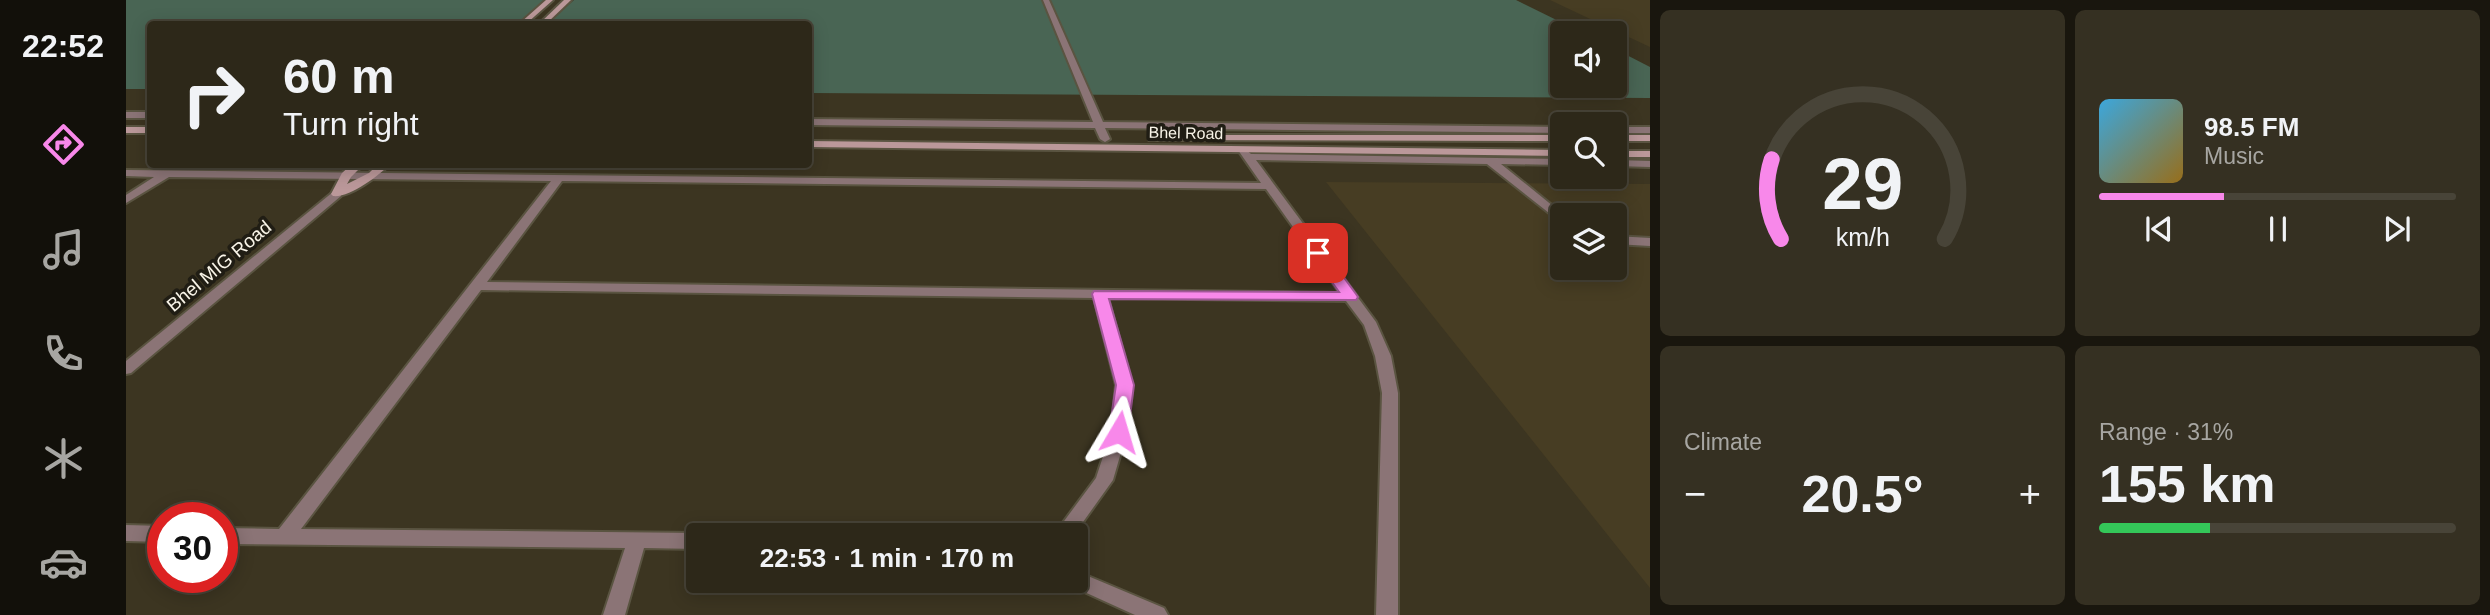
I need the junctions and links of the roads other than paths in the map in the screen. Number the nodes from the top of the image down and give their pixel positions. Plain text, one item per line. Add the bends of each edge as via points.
1 (550, 0) edge
2 (568, 0) edge
3 (1046, 0) edge
4 (526, 21) edge
5 (545, 21) edge
6 (126, 115) edge
7 (147, 116) edge
8 (812, 122) edge
9 (1098, 125) junction
10 (126, 130) edge
11 (147, 130) edge
12 (1550, 130) edge
13 (1627, 130) edge
14 (1650, 130) edge
15 (812, 136) edge
16 (1550, 138) edge
17 (1627, 138) edge
18 (1650, 138) edge
19 (1105, 139) junction
20 (812, 144) edge
21 (1479, 152) junction
22 (1246, 153) junction
23 (1550, 153) edge
24 (1627, 153) edge
25 (1650, 154) edge
26 (1490, 161) junction
27 (1550, 162) edge
28 (1627, 163) edge
29 (1650, 164) edge
30 (354, 168) edge
31 (381, 168) edge
32 (126, 173) edge
33 (167, 173) junction
34 (346, 175) junction
35 (373, 175) junction
36 (561, 177) junction
37 (1270, 186) junction
38 (337, 194) junction
39 (126, 200) edge
40 (1550, 209) edge
41 (1627, 241) edge
42 (1650, 242) edge
43 (479, 286) junction
44 (1100, 294) junction
45 (1350, 297) junction
46 (126, 369) edge
47 (1072, 523) edge
48 (126, 533) edge
49 (147, 534) edge
50 (238, 537) edge
51 (283, 538) junction
52 (636, 539) junction
53 (686, 541) edge
54 (1088, 584) edge
55 (614, 615) edge
56 (1157, 615) edge
57 (1387, 615) edge

1 - 4 street
2 - 5 street
3 - 9 street
6 - 7 street
8 - 9 street
9 - 12 street
9 - 19 street
10 - 11 street
13 - 14 street
15 - 19 street, Bhel Road
16 - 19 street, Bhel Road
17 - 18 street
20 - 22 street, Bhel Road
21 - 22 street, Bhel Road
21 - 23 street, Bhel Road
21 - 26 street
22 - 26 street
22 - 37 street
24 - 25 street
26 - 27 street
26 - 40 street
28 - 29 street
30 - 34 street, Bhel MIG Road
31 - 35 street, Bhel MIG Road
32 - 33 street
33 - 34 street
33 - 39 street
34 - 35 street
34 - 38 street, Bhel MIG Road
35 - 36 street
35 - 38 street, Bhel MIG Road
36 - 37 street
36 - 43 street
37 - 45 street
38 - 46 street, Bhel MIG Road
41 - 42 street
43 - 44 street
43 - 51 street
44 - 45 street
44 - 47 street via 1125,385 1119,432 1104,480
45 - 57 street via 1371,326 1390,393
48 - 49 street
50 - 51 street
51 - 52 street
52 - 53 street
52 - 55 street
54 - 56 street

